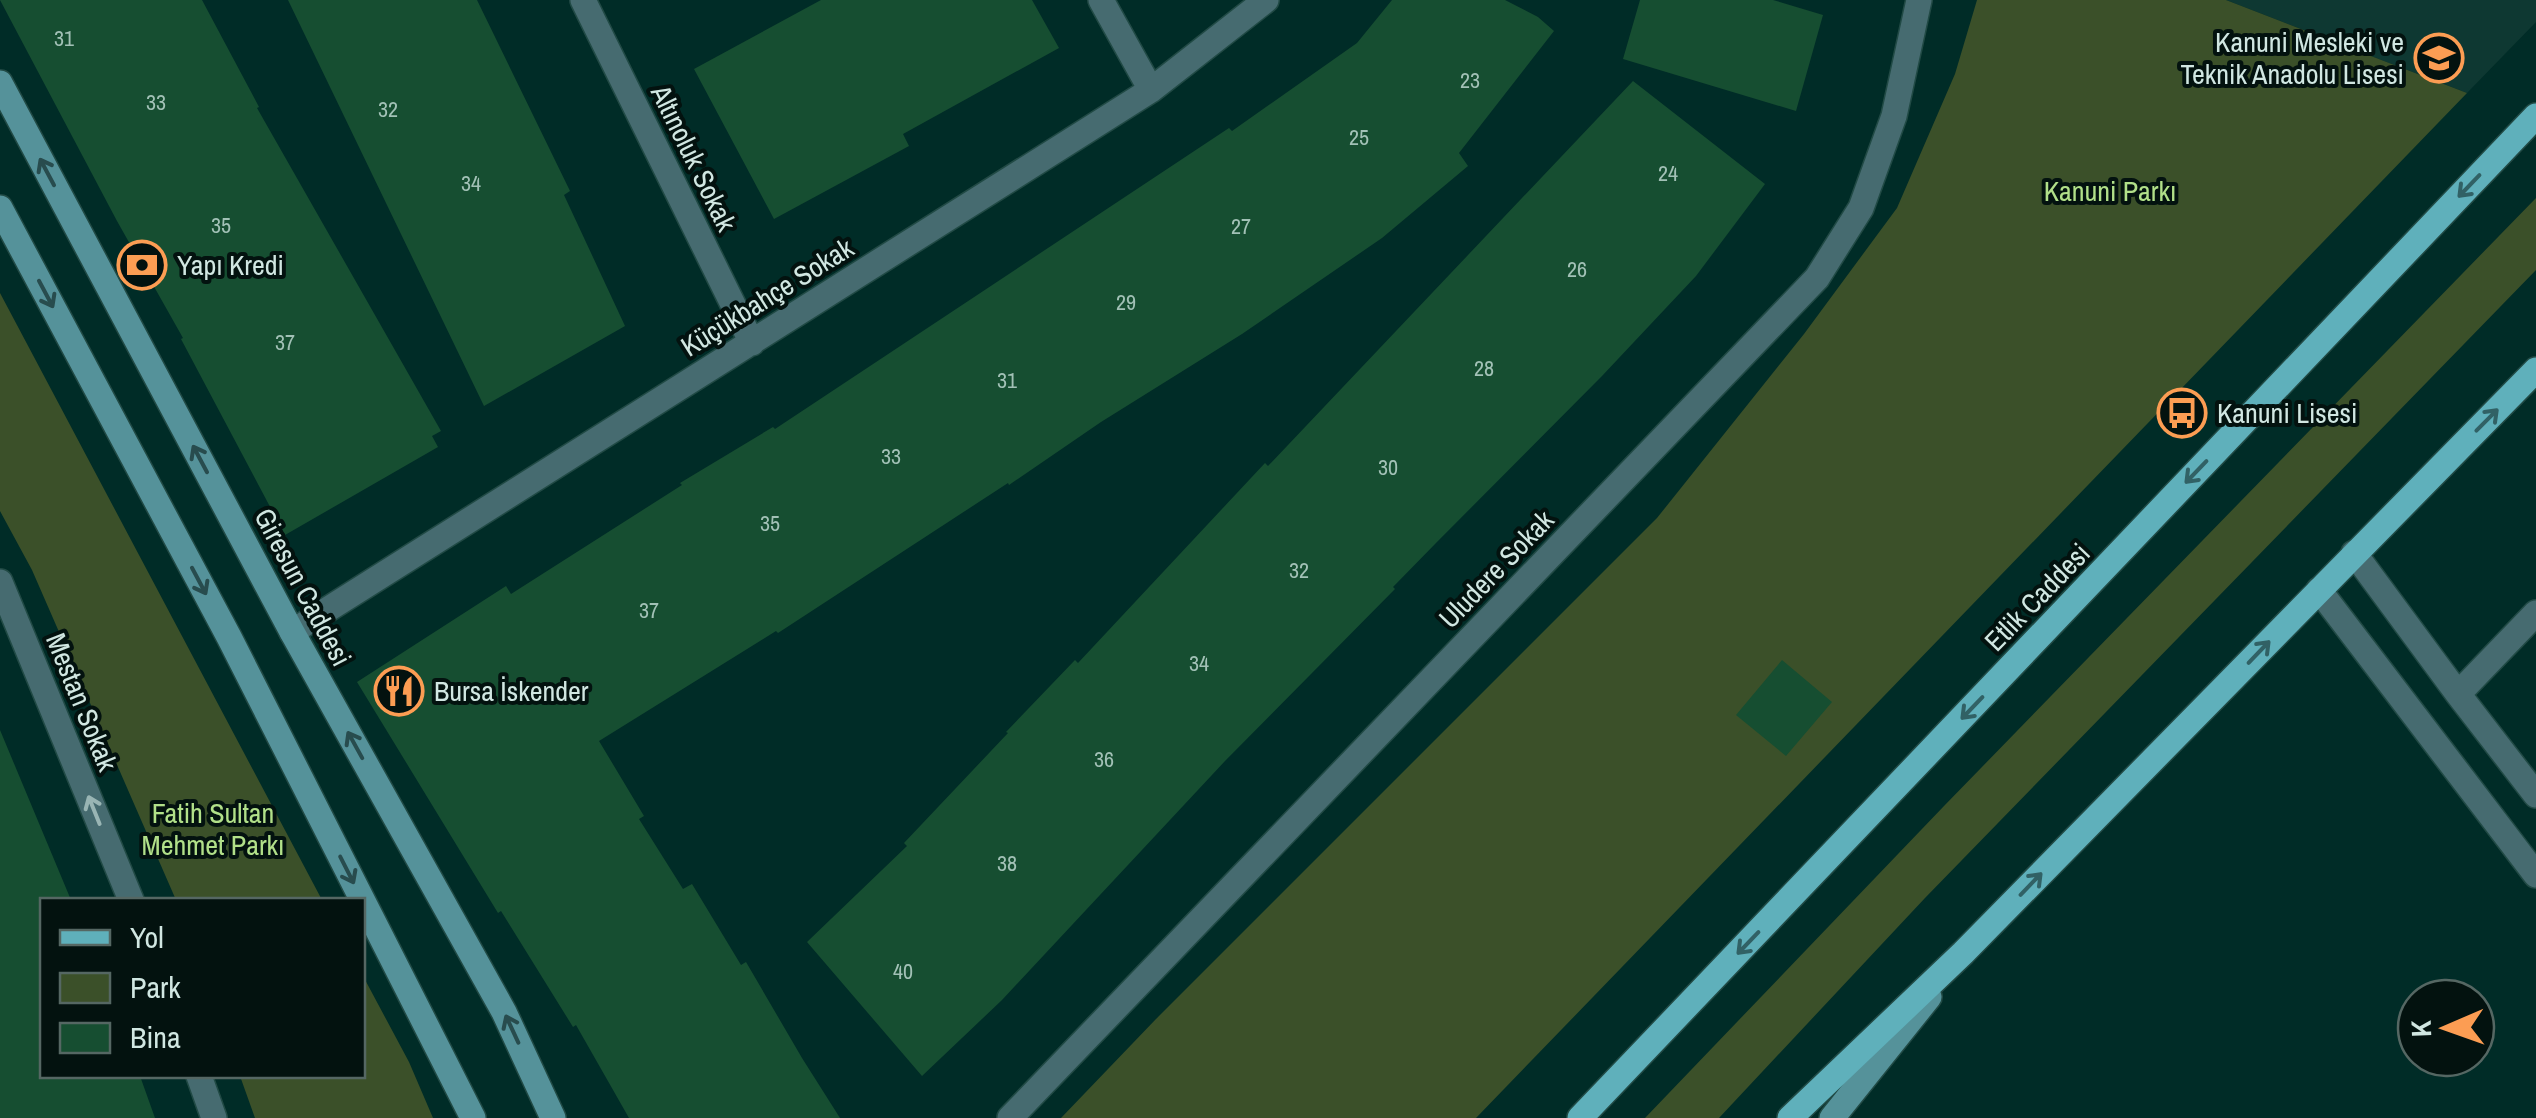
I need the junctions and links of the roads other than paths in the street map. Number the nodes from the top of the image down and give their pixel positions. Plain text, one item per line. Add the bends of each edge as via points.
1 (583, 0) edge
2 (1102, 0) edge
3 (1266, 0) edge
4 (1919, 0) edge
5 (0, 83) edge
6 (1151, 90) junction
7 (2536, 116) edge
8 (0, 208) edge
9 (752, 343) junction
10 (2536, 370) edge
11 (2354, 553) junction
12 (0, 582) edge
13 (2320, 590) junction
14 (2536, 613) edge
15 (292, 632) junction
16 (2458, 694) junction
17 (2536, 795) edge
18 (2536, 875) edge
19 (130, 898) edge
20 (362, 898) edge
21 (365, 905) edge
22 (1963, 954) junction
23 (200, 1078) edge
24 (214, 1118) edge
25 (473, 1118) edge
26 (552, 1118) edge
27 (1010, 1118) edge
28 (1580, 1118) edge
29 (1790, 1118) edge
30 (1832, 1118) edge

1 - 9 street, Altınoluk Sokak
2 - 6 street
3 - 6 street, Küçükbahçe Sokak
4 - 27 street, Uludere Sokak via 1894,116 1861,208 1818,278
15 -> 5 main road, Giresun Caddesi
6 - 9 street, Küçükbahçe Sokak
7 -> 28 main road, Etlik Caddesi
8 -> 20 main road
9 - 15 street, Küçükbahçe Sokak
11 -> 10 main road
11 - 13 main road
11 - 16 street
19 -> 12 street, Mestan Sokak
13 - 18 street
22 -> 13 main road
14 - 16 street
26 -> 15 main road, Giresun Caddesi via 504,1012
16 - 17 street
21 -> 25 main road
22 - 29 main road
22 - 30 main road
23 - 24 street

